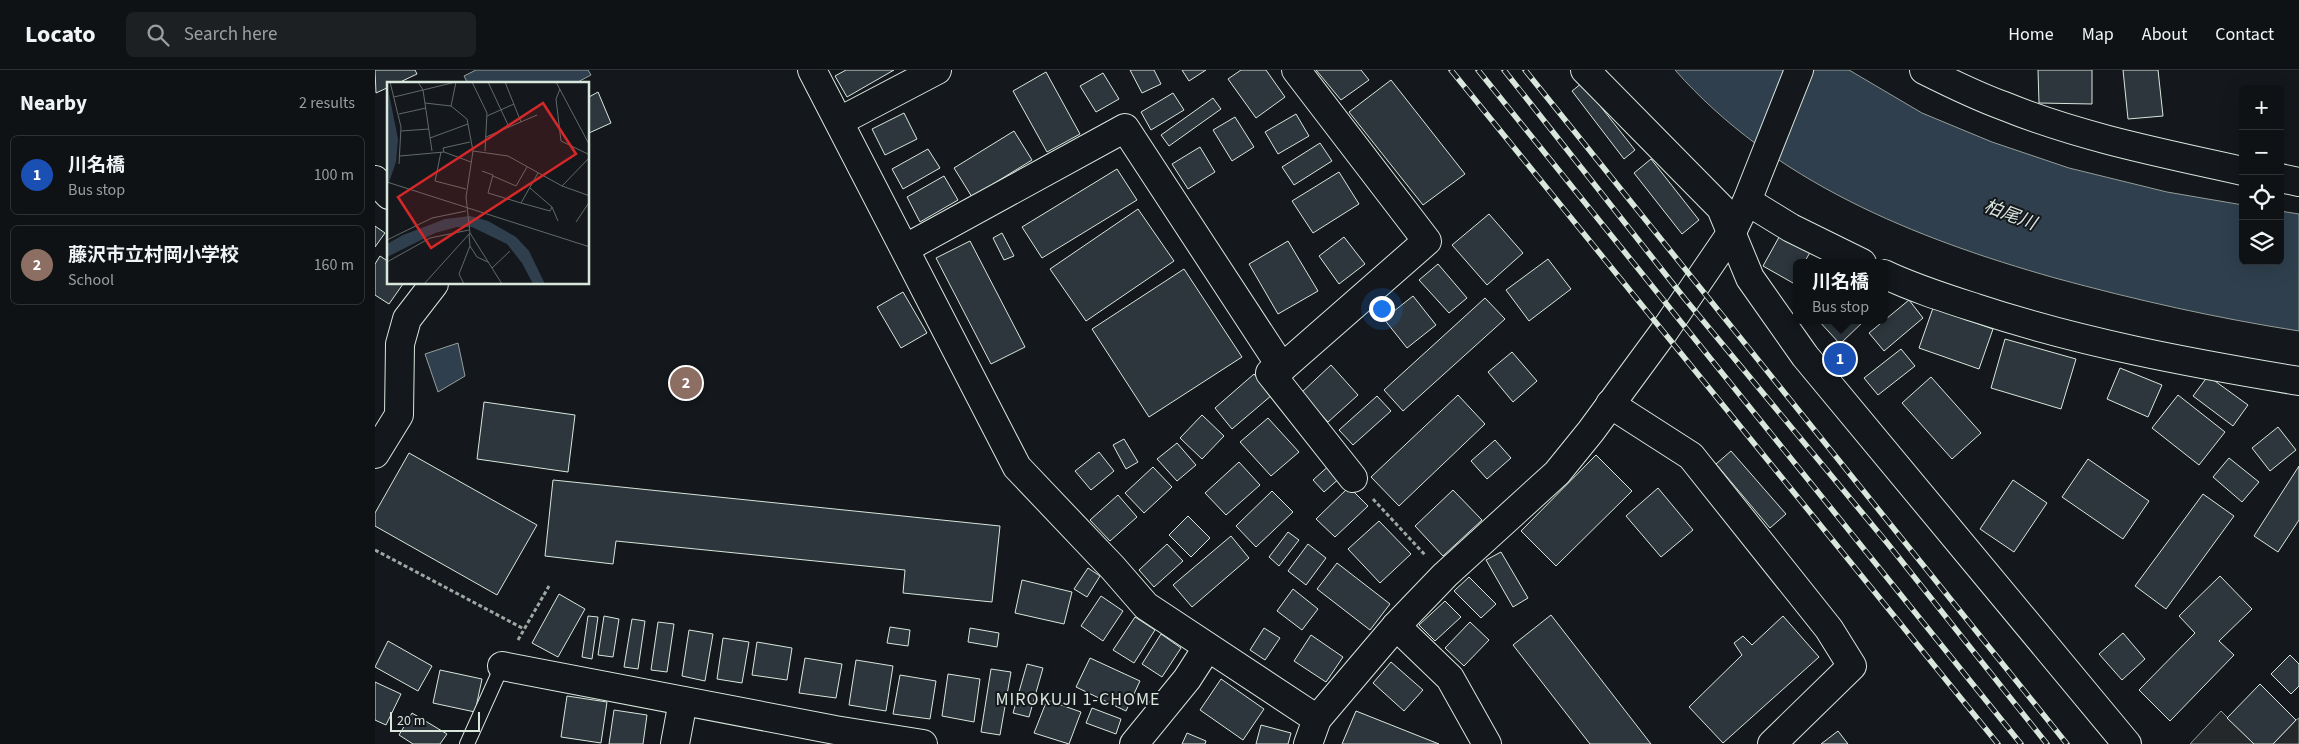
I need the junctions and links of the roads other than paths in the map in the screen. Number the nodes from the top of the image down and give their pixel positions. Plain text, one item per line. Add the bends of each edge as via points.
1 (812, 70) edge
2 (937, 70) edge
3 (1296, 70) edge
4 (1585, 70) edge
5 (1799, 70) edge
6 (1924, 70) edge
7 (840, 121) junction
8 (2239, 170) edge
9 (2284, 179) edge
10 (375, 180) edge
11 (2299, 182) edge
12 (1750, 192) junction
13 (387, 193) edge
14 (1732, 232) junction
15 (906, 248) junction
16 (1854, 259) edge
17 (1888, 276) edge
18 (433, 285) edge
19 (1282, 368) junction
20 (2299, 381) edge
21 (1610, 404) junction
22 (375, 454) edge
23 (1353, 478) road end
24 (1396, 626) junction
25 (1207, 648) junction
26 (502, 666) joint
27 (683, 701) junction
28 (1312, 732) edge
29 (833, 737) edge
30 (467, 744) edge
31 (675, 744) edge
32 (923, 744) edge
33 (1135, 744) edge
34 (1487, 744) edge
35 (1772, 744) edge
36 (2127, 744) edge

1 - 7 street
2 - 7 street
3 - 19 street via 1427,241
4 - 14 street via 1721,208
5 - 12 street
6 - 8 street via 2005,107 2067,128
7 - 15 street
9 - 11 street
10 - 13 street
12 - 14 street
12 - 16 street via 1791,228
14 - 21 street
14 - 36 street via 1750,278 1805,356
15 - 19 street via 1125,128
15 - 25 street via 1017,467 1146,606
17 - 20 street via 2015,321 2107,346
18 - 22 street via 407,319 400,344 399,415
19 - 23 street via 1270,373
21 - 24 street via 1557,473 1445,575
21 - 35 street via 1691,456 1829,630 1851,666
24 - 28 street
24 - 34 street via 1451,678
25 - 28 street
25 - 33 street
26 - 27 street
26 - 30 lane
27 - 29 street
27 - 31 street
29 - 32 street

